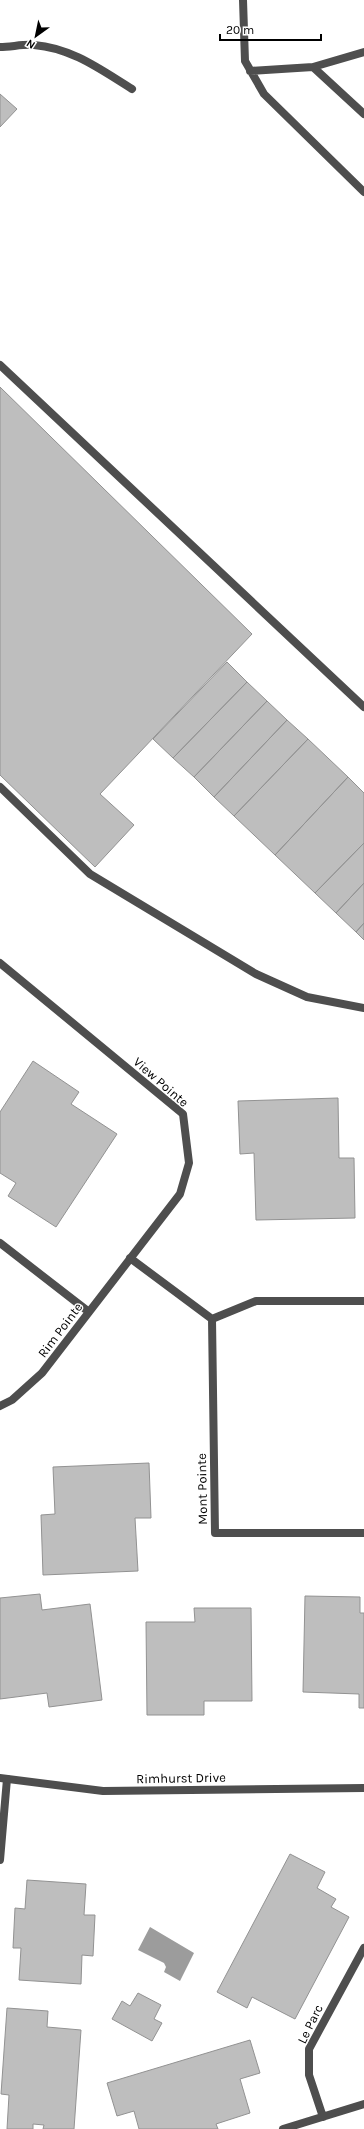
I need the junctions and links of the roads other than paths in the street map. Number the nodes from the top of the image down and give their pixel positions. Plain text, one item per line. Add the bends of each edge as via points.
1 (243, 0) edge
2 (0, 47) edge
3 (364, 52) edge
4 (313, 67) junction
5 (250, 71) junction
6 (132, 89) dead end
7 (364, 114) edge
8 (364, 192) edge
9 (0, 365) edge
10 (364, 707) edge
11 (0, 787) edge
12 (0, 962) edge
13 (364, 1008) edge
14 (0, 1243) edge
15 (130, 1258) junction
16 (364, 1300) edge
17 (89, 1312) junction
18 (212, 1319) junction
19 (0, 1406) edge
20 (364, 1533) edge
21 (3, 1779) edge
22 (364, 1788) edge
23 (0, 1860) edge
24 (364, 1948) edge
25 (364, 2104) edge
26 (323, 2116) junction
27 (283, 2129) edge

1 - 5 street via 245,61
2 - 6 street via 33,45 59,49 87,60
3 - 4 street
4 - 5 street
4 - 7 street
5 - 8 street via 264,94
9 - 10 street
11 - 13 street via 90,874 256,974 307,997
12 - 15 street, View Pointe via 183,1114 189,1163 180,1194
14 - 17 street
15 - 17 street, Rim Pointe
15 - 18 street
16 - 18 street via 256,1301
17 - 19 street, Rim Pointe via 42,1373 12,1400
18 - 20 street, Mont Pointe via 215,1533
21 - 22 street, Rimhurst Drive via 102,1791
21 - 23 street
24 - 26 street, Le Parc via 309,2050 309,2075
25 - 26 street
26 - 27 street

